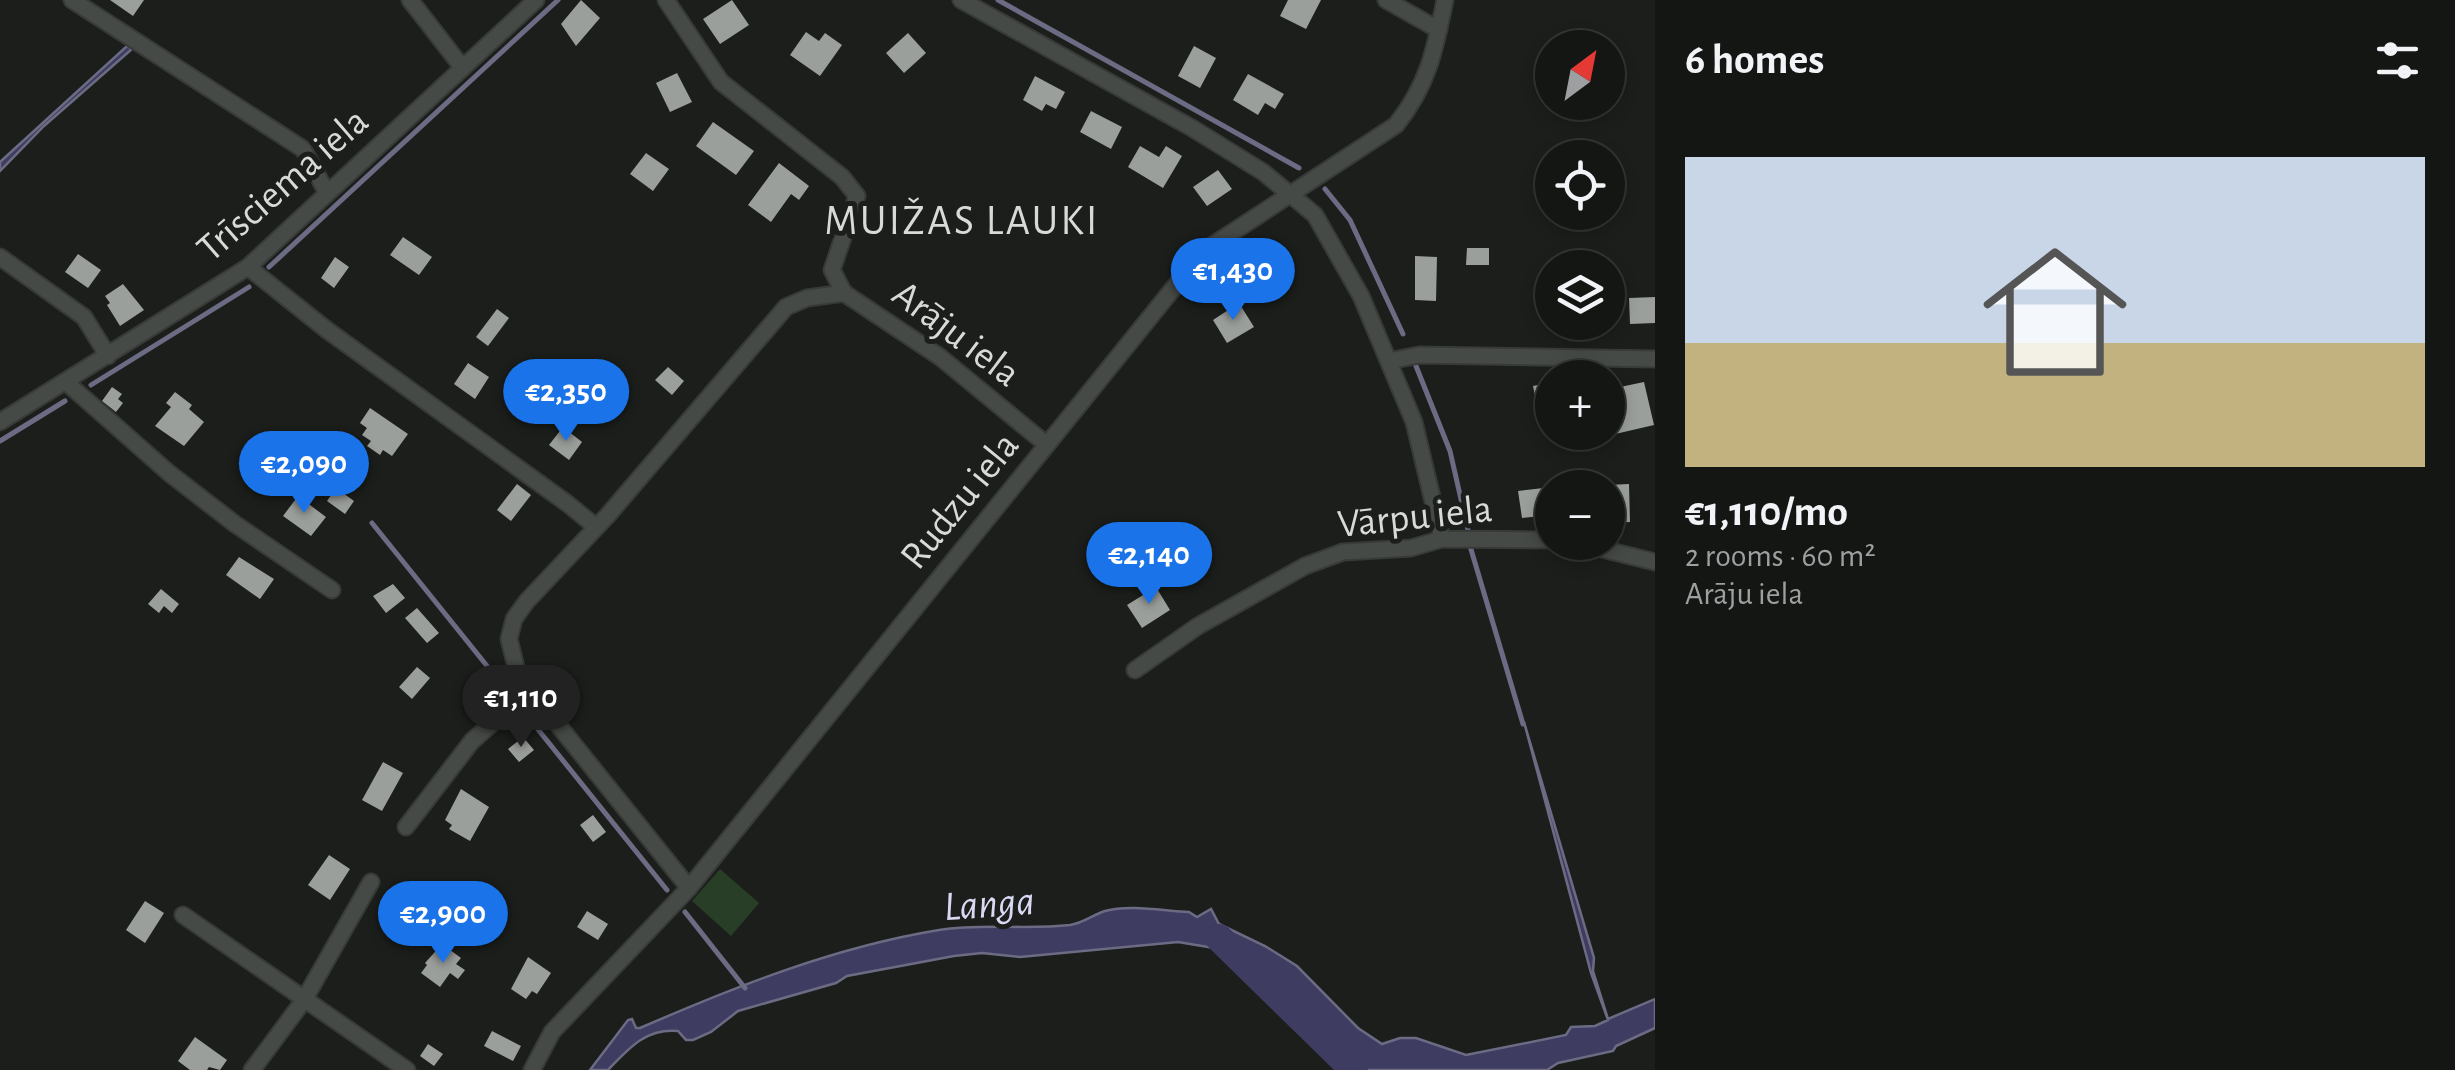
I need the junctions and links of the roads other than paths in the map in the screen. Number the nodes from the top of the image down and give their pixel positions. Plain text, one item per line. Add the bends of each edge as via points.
1 (72, 0) edge
2 (410, 0) edge
3 (536, 0) edge
4 (666, 0) edge
5 (961, 0) edge
6 (1386, 0) edge
7 (1445, 0) edge
8 (1439, 30) junction
9 (462, 67) junction
10 (327, 193) junction
11 (1288, 196) junction
12 (0, 257) edge
13 (248, 267) junction
14 (844, 293) junction
15 (108, 356) junction
16 (1655, 359) edge
17 (1389, 360) junction
18 (67, 383) junction
19 (0, 422) edge
20 (1047, 445) junction
21 (596, 527) junction
22 (1442, 539) junction
23 (1535, 540) edge
24 (1625, 555) edge
25 (1655, 562) edge
26 (332, 590) dead end
27 (1135, 670) dead end
28 (528, 691) junction
29 (406, 827) dead end
30 (371, 882) dead end
31 (689, 888) junction
32 (183, 915) dead end
33 (304, 1000) junction
34 (252, 1070) edge
35 (407, 1070) edge
36 (532, 1070) edge

1 - 10 street via 303,148
2 - 9 street
3 - 9 street, Trīsciema iela
4 - 14 street via 721,82 842,176 857,196 832,270
5 - 11 street via 1192,128 1263,172
6 - 8 street
7 - 8 street, Rudzu iela
8 - 11 street, Rudzu iela via 1417,99 1396,125
9 - 10 street, Trīsciema iela
10 - 13 street, Trīsciema iela
11 - 17 street via 1315,216
11 - 20 street, Rudzu iela via 1193,264
12 - 15 street via 84,317
13 - 15 street, Trīsciema iela
13 - 21 street
14 - 20 street, Arāju iela via 940,357
14 - 21 street, Arāju iela via 786,307
15 - 18 street, Trīsciema iela
16 - 17 street
17 - 22 street via 1414,422
18 - 19 street, Trīsciema iela
18 - 26 street via 169,473
20 - 31 street, Rudzu iela
21 - 28 street, Arāju iela via 514,619 512,658
22 - 23 street, Vārpu iela
22 - 27 street, Vārpu iela via 1343,552 1305,566
24 - 25 street
28 - 29 street via 472,741
28 - 31 street, Arāju iela
30 - 33 street
31 - 36 street, Rudzu iela via 552,1032
32 - 33 street
33 - 34 street
33 - 35 street

